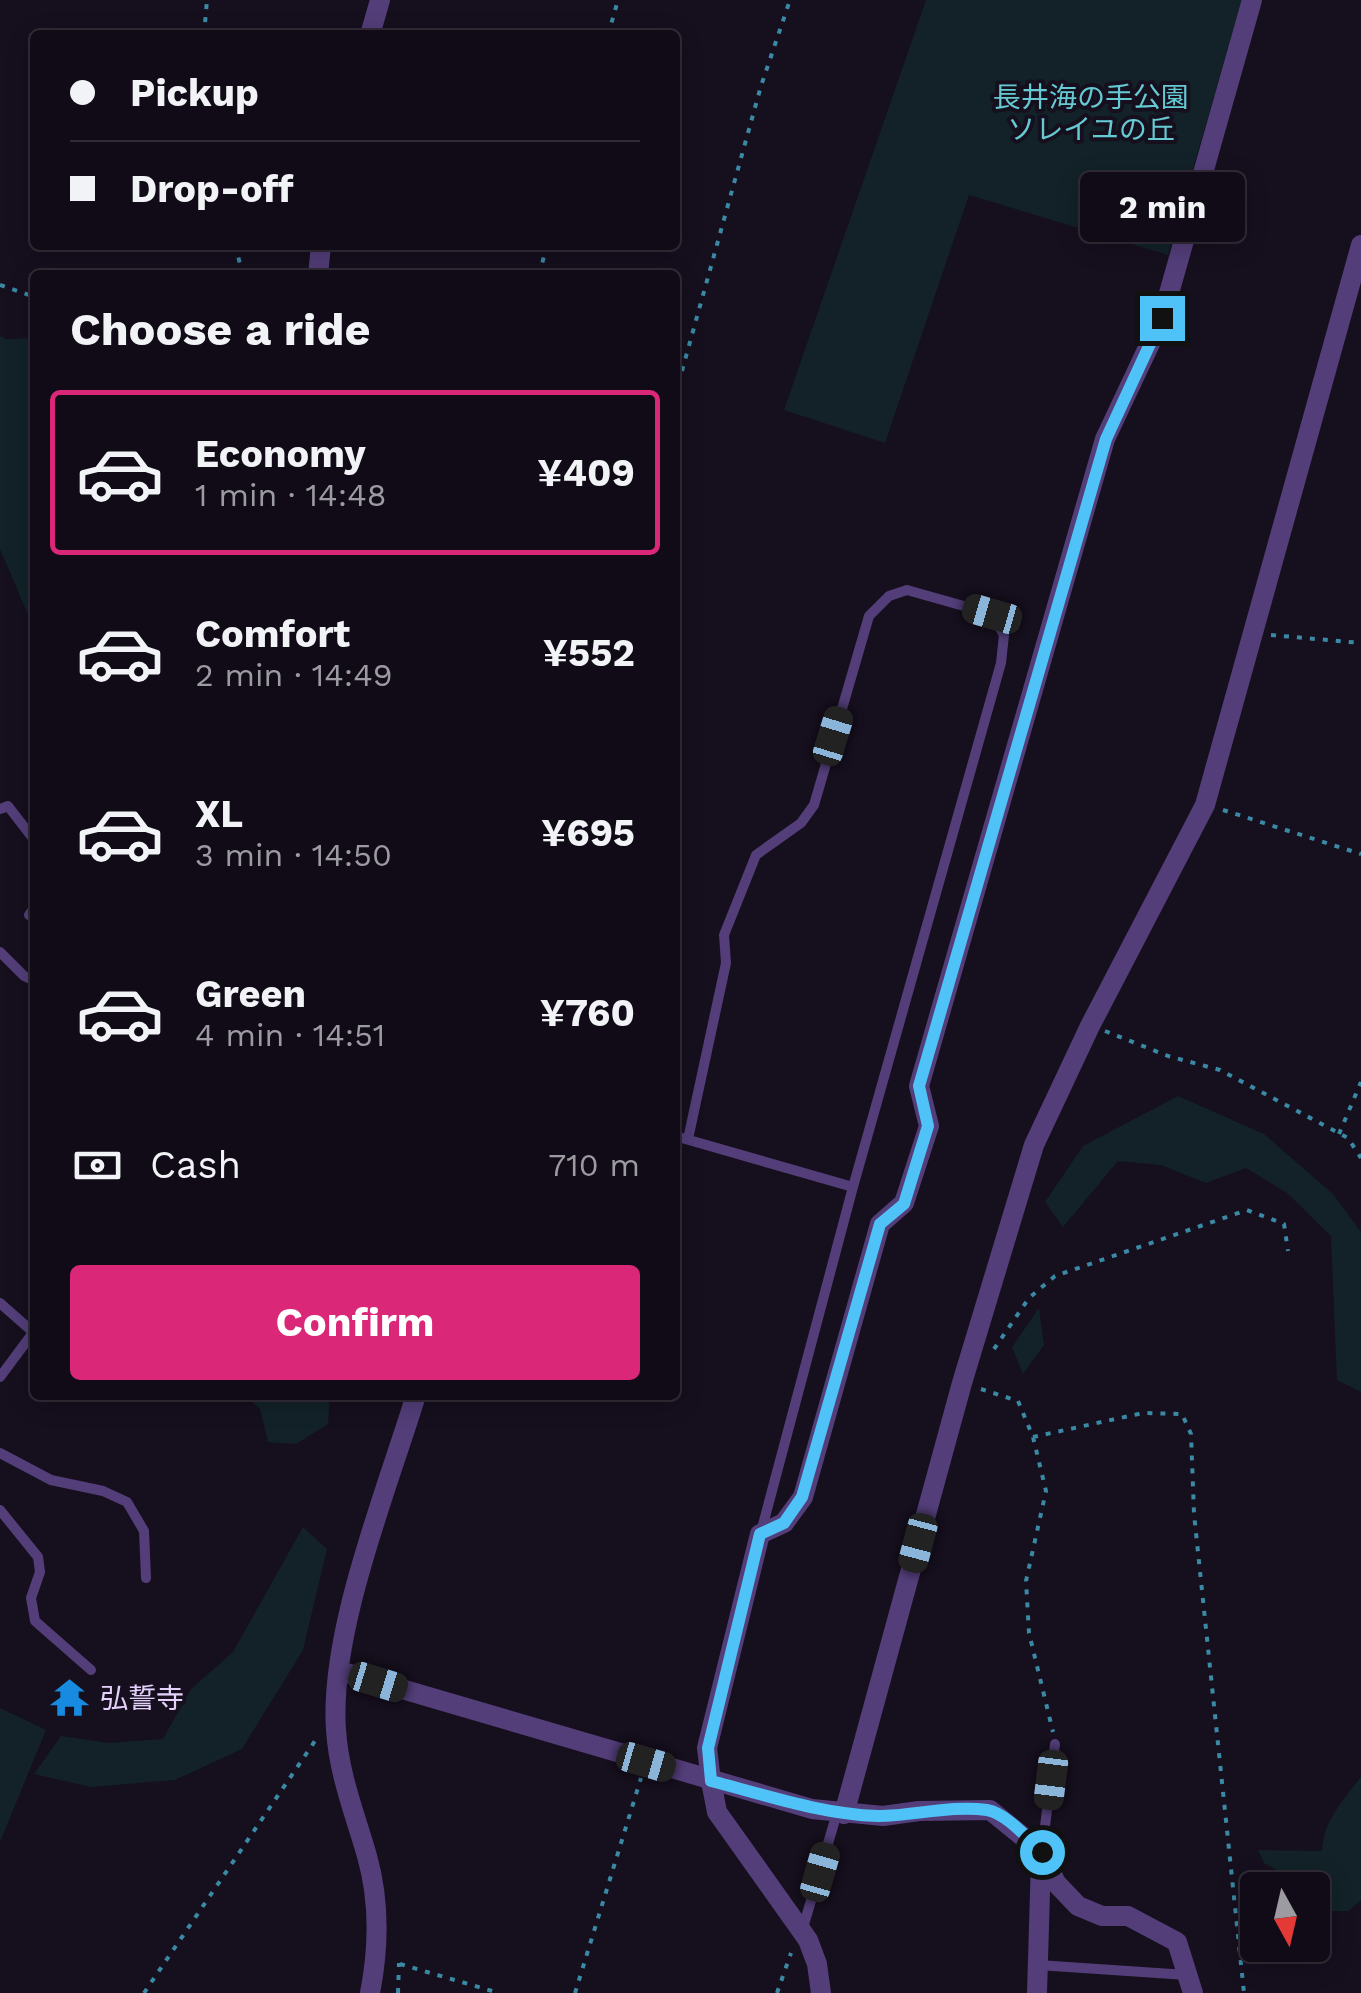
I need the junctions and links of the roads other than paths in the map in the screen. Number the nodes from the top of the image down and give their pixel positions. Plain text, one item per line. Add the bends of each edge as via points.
1 (380, 0) edge
2 (1252, 0) edge
3 (371, 30) edge
4 (1361, 245) edge
5 (0, 809) edge
6 (30, 834) edge
7 (0, 952) edge
8 (30, 979) edge
9 (680, 1137) edge
10 (688, 1139) junction
11 (853, 1187) junction
12 (0, 1303) edge
13 (30, 1328) edge
14 (30, 1336) edge
15 (0, 1377) edge
16 (414, 1400) edge
17 (0, 1453) edge
18 (0, 1510) edge
19 (760, 1534) junction
20 (146, 1578) dead end
21 (92, 1670) dead end
22 (340, 1671) junction
23 (1055, 1744) road end
24 (711, 1781) junction
25 (841, 1813) junction
26 (1042, 1852) junction
27 (802, 1931) junction
28 (1038, 1966) junction
29 (1190, 1984) edge
30 (370, 1993) edge
31 (821, 1993) edge
32 (1037, 1993) edge

1 - 3 street
2 - 19 street via 1162,318 1100,458 919,1086 928,1126 904,1204 880,1224 802,1497 784,1523
4 - 25 street via 1205,805 1034,1145
5 - 6 lane via 8,806
7 - 8 lane
9 - 10 lane
10 - 11 lane
10 - 11 lane via 726,963 724,935 756,855 801,824 814,804 869,616 889,596 907,590 992,614 1004,635 1001,662
11 - 19 lane
12 - 13 lane
14 - 15 lane
16 - 22 street via 352,1602
17 - 20 lane via 51,1480 127,1502 144,1531
18 - 21 lane via 38,1557 31,1598 35,1621
19 - 24 street via 708,1748
22 - 24 street
22 - 30 street via 336,1710 344,1786 376,1905
23 - 26 lane
24 - 25 street
24 - 27 street via 718,1812
25 - 26 street via 990,1810
25 - 27 lane
26 - 28 street
26 - 29 street via 1056,1883 1078,1906 1102,1916 1128,1916 1177,1942
27 - 31 street
28 - 29 lane
28 - 32 street

